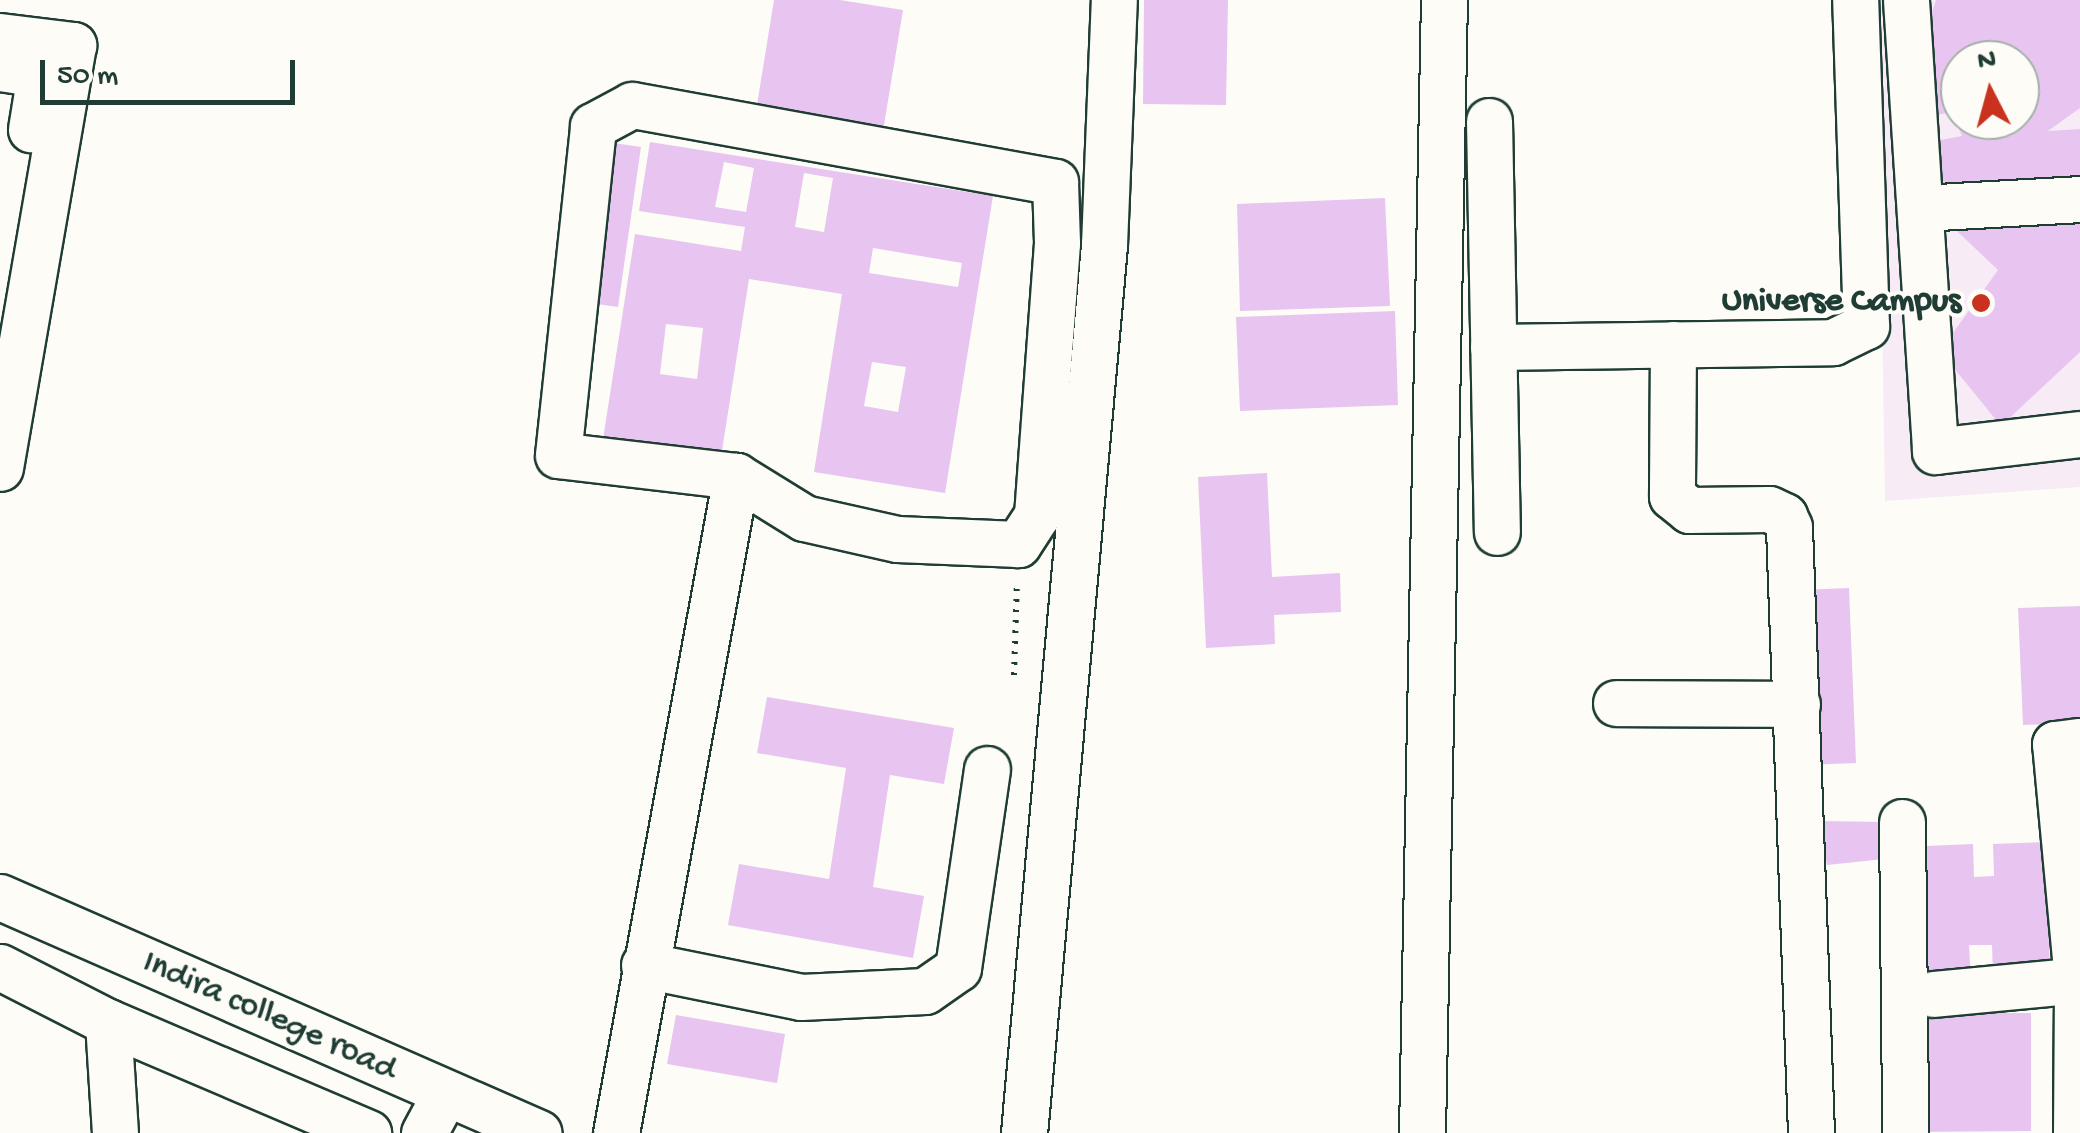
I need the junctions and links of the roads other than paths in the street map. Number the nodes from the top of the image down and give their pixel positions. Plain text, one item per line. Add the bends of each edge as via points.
1 (1114, 0) edge
2 (1444, 0) edge
3 (1854, 0) edge
4 (1906, 0) edge
5 (0, 36) edge
6 (0, 68) edge
7 (1489, 121) dead end
8 (2080, 199) edge
9 (1920, 208) junction
10 (0, 303) edge
11 (1673, 344) junction
12 (1493, 347) junction
13 (2080, 434) edge
14 (1, 456) edge
15 (736, 476) junction
16 (1497, 532) dead end
17 (1616, 703) dead end
18 (1797, 704) junction
19 (2080, 741) edge
20 (986, 769) dead end
21 (1902, 822) dead end
22 (0, 898) edge
23 (644, 965) junction
24 (0, 967) edge
25 (2078, 980) edge
26 (1933, 994) dead end
27 (108, 1022) junction
28 (445, 1094) junction
29 (115, 1133) edge
30 (368, 1133) edge
31 (424, 1133) edge
32 (538, 1133) edge
33 (616, 1133) edge
34 (1024, 1133) edge
35 (1422, 1133) edge
36 (1811, 1133) edge
37 (1905, 1133) edge
38 (2076, 1133) edge

1 - 34 street via 1104,245
2 - 35 street
3 - 11 street via 1866,326 1832,342
4 - 9 street
5 - 14 street via 73,45
6 - 10 street via 40,74
7 - 12 street
8 - 9 street
9 - 13 street via 1935,451
11 - 12 street
11 - 18 street via 1668,486 1678,506 1689,510 1769,509 1784,516
12 - 16 street
15 - 15 street via 558,455 593,126 632,105 1055,182 1057,244 1037,514 1018,544 897,539 804,518
15 - 23 street
17 - 18 street
18 - 36 street
19 - 25 street via 2055,744
20 - 23 street via 958,968 925,991 801,997
21 - 37 street
22 - 28 street, Indira college road
23 - 33 street
24 - 27 street, Indira college road
25 - 26 street
25 - 38 street
27 - 29 street
27 - 30 street, Indira college road
28 - 31 street
28 - 32 street, Indira college road

